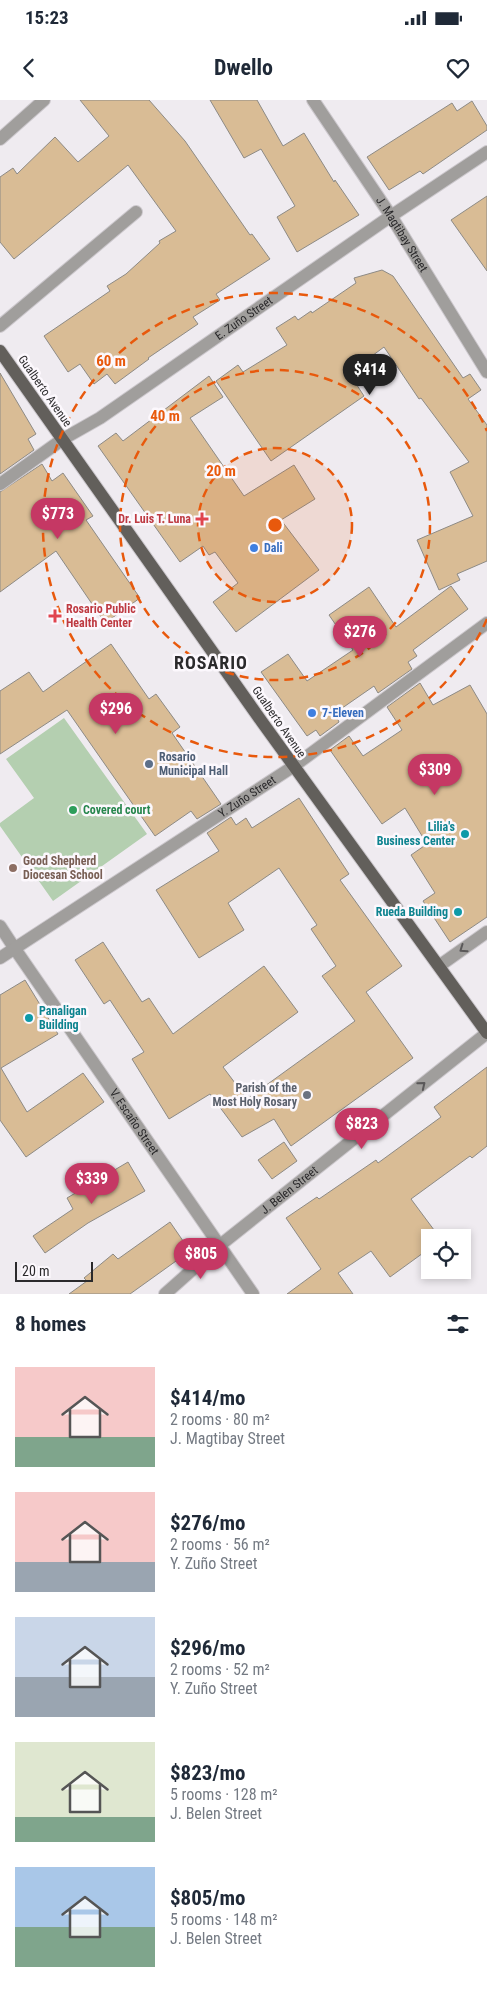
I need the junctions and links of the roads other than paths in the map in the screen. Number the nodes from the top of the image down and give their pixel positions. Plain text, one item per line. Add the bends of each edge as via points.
1 (44, 100) edge
2 (313, 100) edge
3 (0, 139) edge
4 (487, 152) edge
5 (136, 212) dead end
6 (391, 216) junction
7 (0, 326) edge
8 (0, 351) edge
9 (487, 372) edge
10 (63, 439) junction
11 (0, 484) edge
12 (487, 624) edge
13 (294, 766) junction
14 (0, 926) edge
15 (487, 932) edge
16 (15, 949) junction
17 (0, 958) edge
18 (439, 966) junction
19 (487, 1033) edge
20 (219, 1246) junction
21 (165, 1294) edge
22 (253, 1294) edge

1 - 3 street
2 - 6 street, J. Magtibay Street
4 - 6 street, E. Zuño Street
5 - 7 street
6 - 9 street, J. Magtibay Street
6 - 10 street, E. Zuño Street via 100,418
8 - 10 main road, Gualberto Avenue
10 - 11 street, E. Zuño Street
10 - 13 main road, Gualberto Avenue
12 - 13 street, Y. Zuño Street
13 - 16 street, Y. Zuño Street
13 - 18 main road, Gualberto Avenue
14 - 16 street, V. Escaño Street
15 -> 18 street
16 - 17 street, Y. Zuño Street
16 - 20 street, V. Escaño Street
18 - 19 main road, Gualberto Avenue
20 -> 19 street, J. Belen Street
20 - 21 street, J. Belen Street
20 - 22 street, V. Escaño Street

